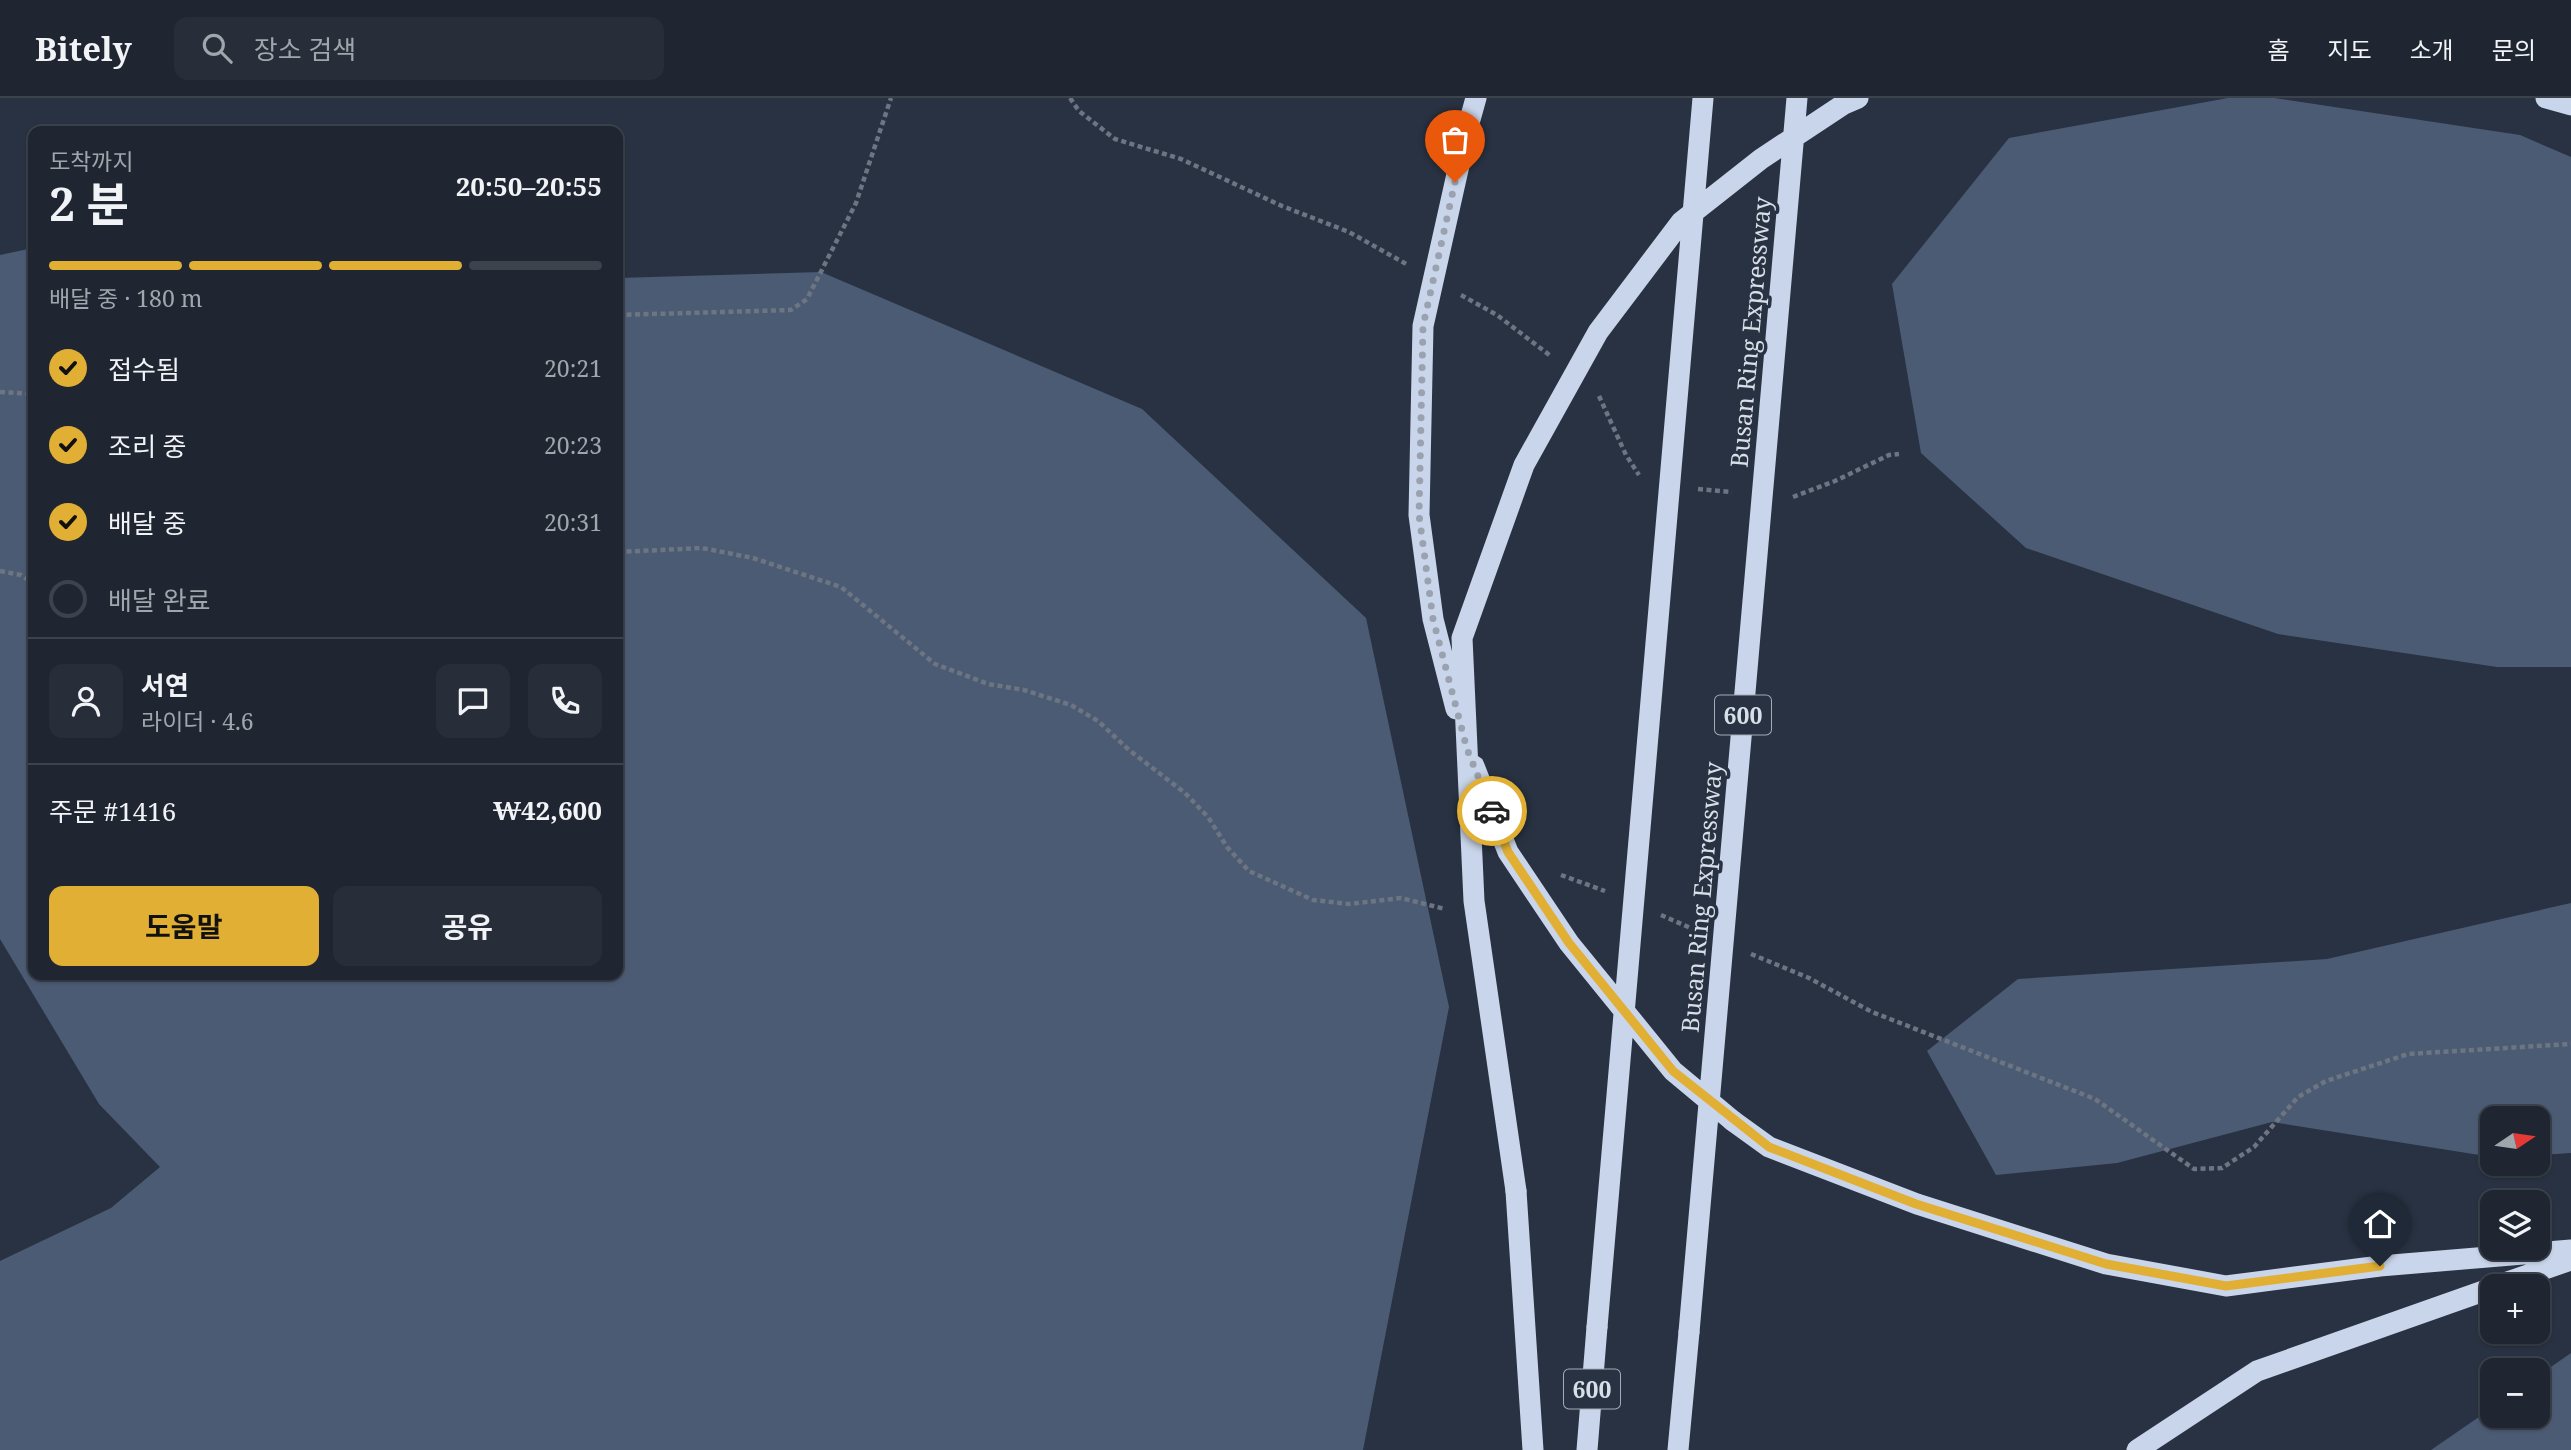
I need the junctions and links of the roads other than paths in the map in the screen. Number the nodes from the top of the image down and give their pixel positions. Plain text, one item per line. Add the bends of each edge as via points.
1 (1476, 98) edge
2 (1703, 98) edge
3 (1797, 98) edge
4 (1858, 98) edge
5 (2546, 98) edge
6 (2571, 105) edge
7 (2571, 1250) edge
8 (2571, 1259) edge
9 (2530, 1274) edge
10 (2480, 1292) edge
11 (1533, 1450) edge
12 (1587, 1450) edge
13 (1678, 1450) edge
14 (2137, 1450) edge

1 - 7 highway, bridge via 1423,326 1419,515 1433,619 1467,749 1508,852 1569,943 1673,1071 1769,1147 1916,1204 2106,1264 2226,1286 2380,1266
2 - 12 highway, 600, bridge
3 - 13 highway, Busan Ring Expressway / 600, bridge
4 - 11 highway, bridge via 1761,159 1681,222 1598,332 1524,465 1462,638 1474,901 1516,1191
5 - 6 highway
8 - 9 highway
10 - 14 highway via 2257,1371

